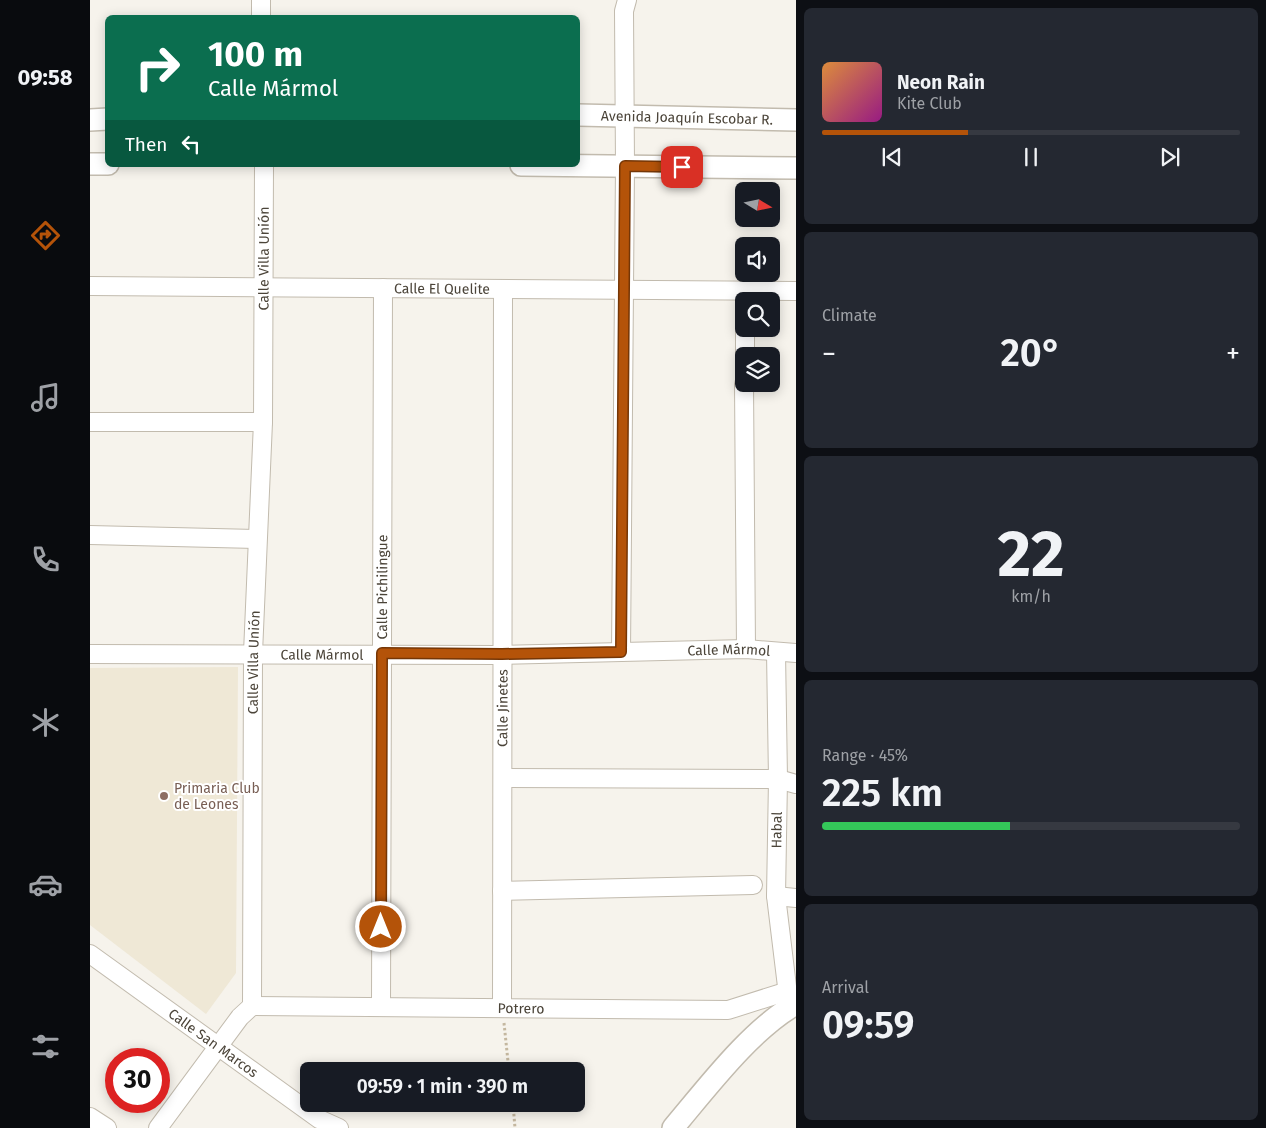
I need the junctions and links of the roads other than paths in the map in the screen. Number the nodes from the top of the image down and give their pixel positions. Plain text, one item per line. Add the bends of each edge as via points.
1 (261, 0) edge
2 (627, 0) edge
3 (261, 15) edge
4 (580, 115) edge
5 (625, 115) junction
6 (105, 119) edge
7 (90, 120) edge
8 (796, 120) edge
9 (90, 164) edge
10 (105, 164) edge
11 (580, 166) edge
12 (625, 166) junction
13 (264, 167) edge
14 (796, 168) edge
15 (90, 286) edge
16 (264, 287) junction
17 (383, 288) junction
18 (503, 289) junction
19 (624, 291) junction
20 (796, 291) edge
21 (780, 293) edge
22 (735, 296) edge
23 (744, 392) edge
24 (90, 422) edge
25 (263, 422) junction
26 (90, 535) edge
27 (257, 538) junction
28 (746, 649) junction
29 (621, 652) junction
30 (776, 652) junction
31 (253, 653) junction
32 (382, 653) junction
33 (796, 653) edge
34 (90, 654) edge
35 (502, 654) junction
36 (502, 778) junction
37 (778, 779) junction
38 (796, 784) edge
39 (753, 885) dead end
40 (502, 890) junction
41 (776, 896) junction
42 (796, 898) edge
43 (90, 954) edge
44 (791, 1001) edge
45 (252, 1006) junction
46 (381, 1006) junction
47 (502, 1008) junction
48 (217, 1047) junction
49 (90, 1117) edge
50 (107, 1128) edge
51 (158, 1128) edge
52 (339, 1128) edge
53 (673, 1128) edge

1 - 3 street
2 - 5 street via 624,11
4 - 5 street, Avenida Joaquín Escobar R.
5 - 8 street, Avenida Joaquín Escobar R.
5 - 12 street
6 - 7 street
9 - 10 street
11 - 12 street
12 - 14 street
12 - 19 street
13 - 16 street, Calle Villa Unión
15 - 16 street, Calle El Quelite
16 - 17 street, Calle El Quelite
16 - 25 street, Calle Villa Unión
17 - 18 street, Calle El Quelite
17 - 32 street, Calle Pichilingue
18 - 19 street, Calle El Quelite
18 - 35 street, Calle Jinetes
19 - 22 street, Calle El Quelite
19 - 29 street
20 - 21 street, Calle El Quelite
23 - 28 street
24 - 25 street
25 - 27 street, Calle Villa Unión
26 - 27 street
27 - 31 street, Calle Villa Unión
28 - 29 street, Calle Mármol
28 - 30 street, Calle Mármol
29 - 35 street, Calle Mármol
30 - 33 street, Calle Mármol
30 - 37 street, Habal
31 - 32 street, Calle Mármol
31 - 34 street, Calle Mármol
31 - 45 street, Calle Villa Unión
32 - 35 street, Calle Mármol
32 - 46 street, Calle Pichilingue
35 - 36 street, Calle Jinetes
36 - 37 street
36 - 40 street, Calle Jinetes
37 - 38 street
37 - 41 street, Habal
39 - 40 street
40 - 47 street, Calle Jinetes
41 - 42 street
41 - 44 street, Habal
43 - 48 street, Calle San Marcos
44 - 47 street, Potrero via 728,1010
44 - 53 street via 730,1060
45 - 46 street, Potrero
45 - 48 street
46 - 47 street, Potrero
48 - 51 street
48 - 52 street, Calle San Marcos via 319,1119
49 - 50 street

